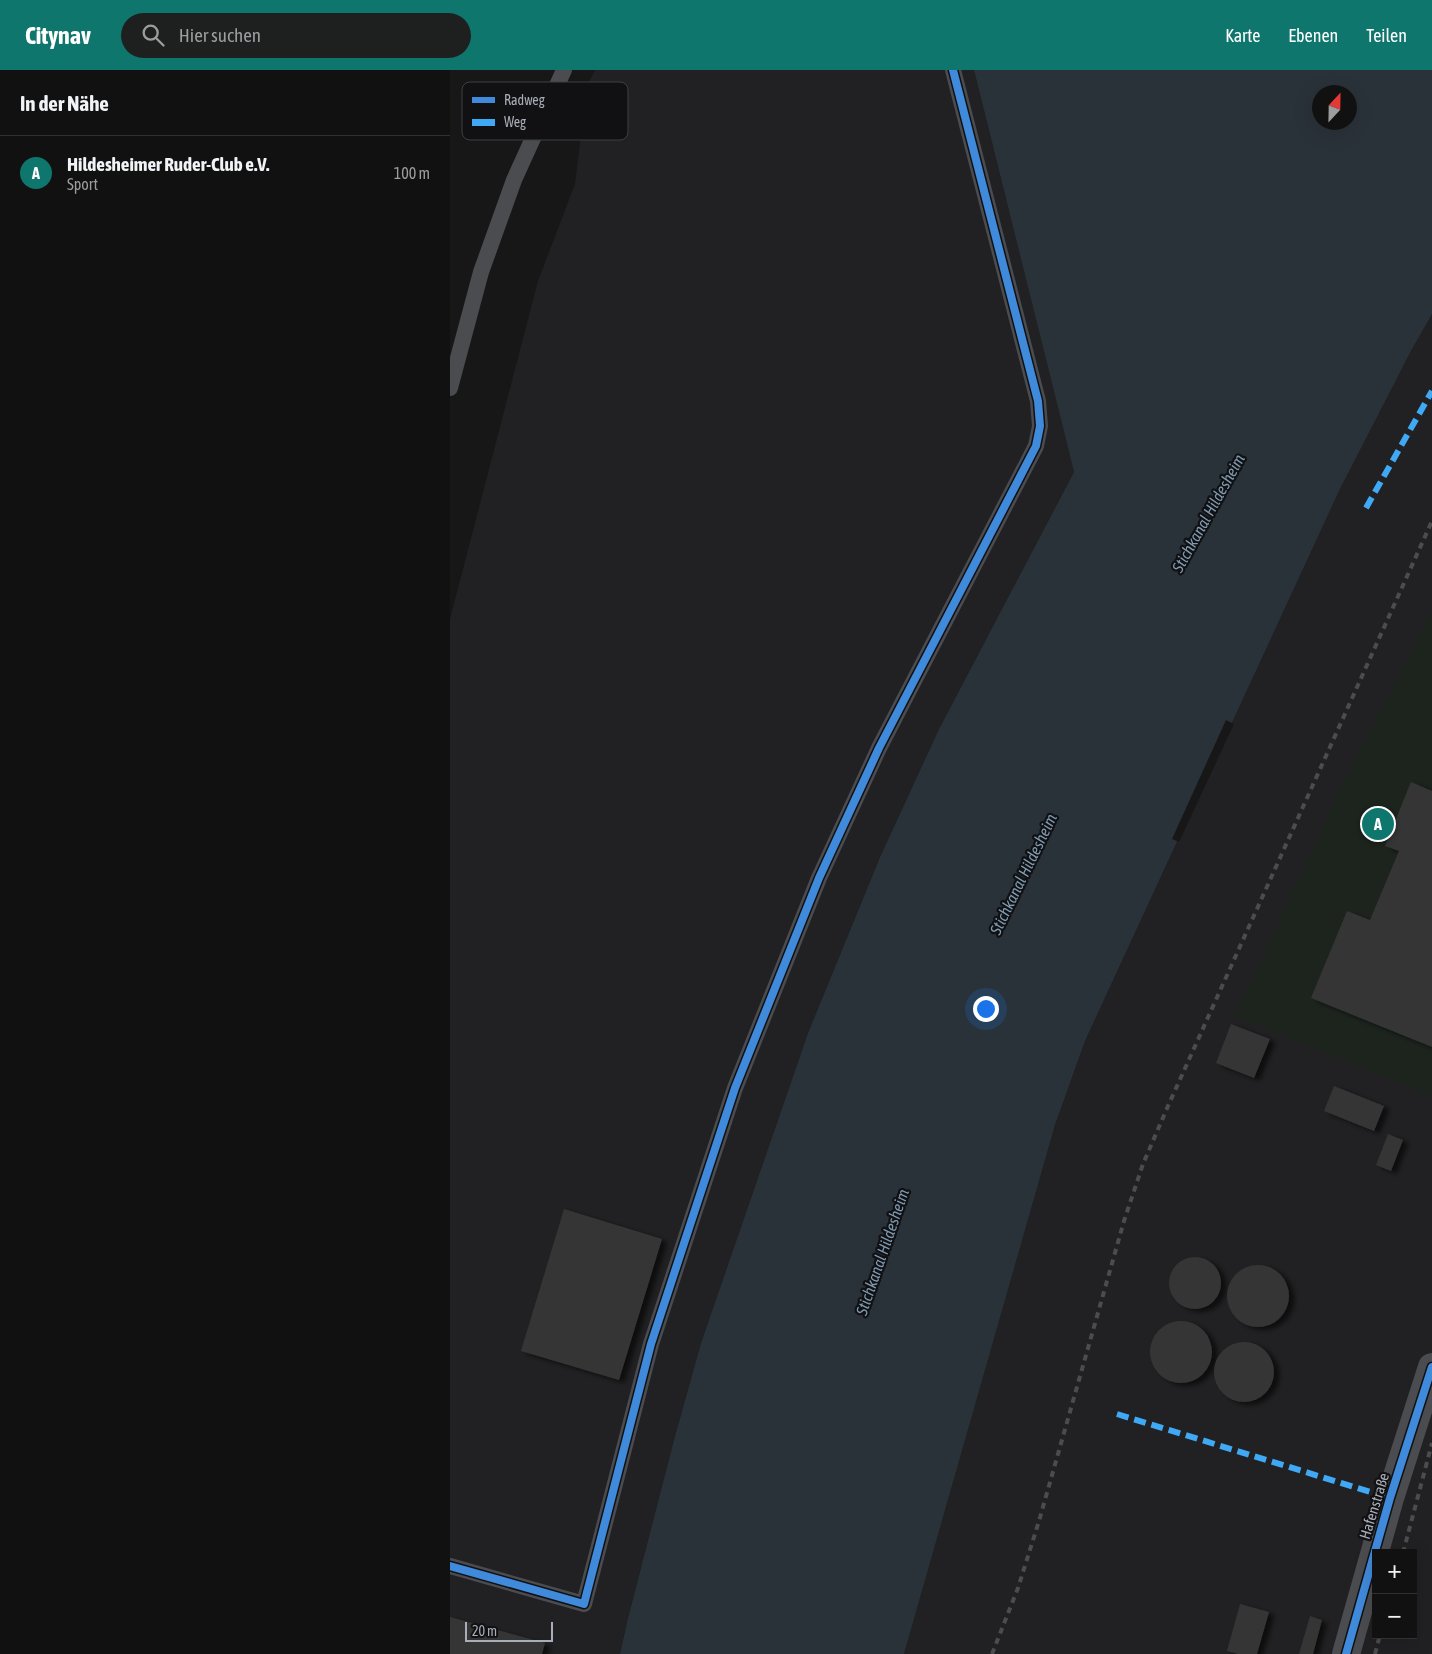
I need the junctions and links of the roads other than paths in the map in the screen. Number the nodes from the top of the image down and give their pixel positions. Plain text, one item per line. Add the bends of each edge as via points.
1 (564, 70) edge
2 (953, 70) edge
3 (559, 82) edge
4 (532, 140) edge
5 (450, 388) edge
6 (1432, 1367) edge
7 (450, 1566) edge
8 (1346, 1654) edge

1 - 3 lane
2 - 7 lane via 1038,401 1040,426 1036,446 879,748 819,878 735,1088 651,1344 584,1604
4 - 5 lane via 480,272
6 - 8 street, Hafenstraße via 1390,1498

